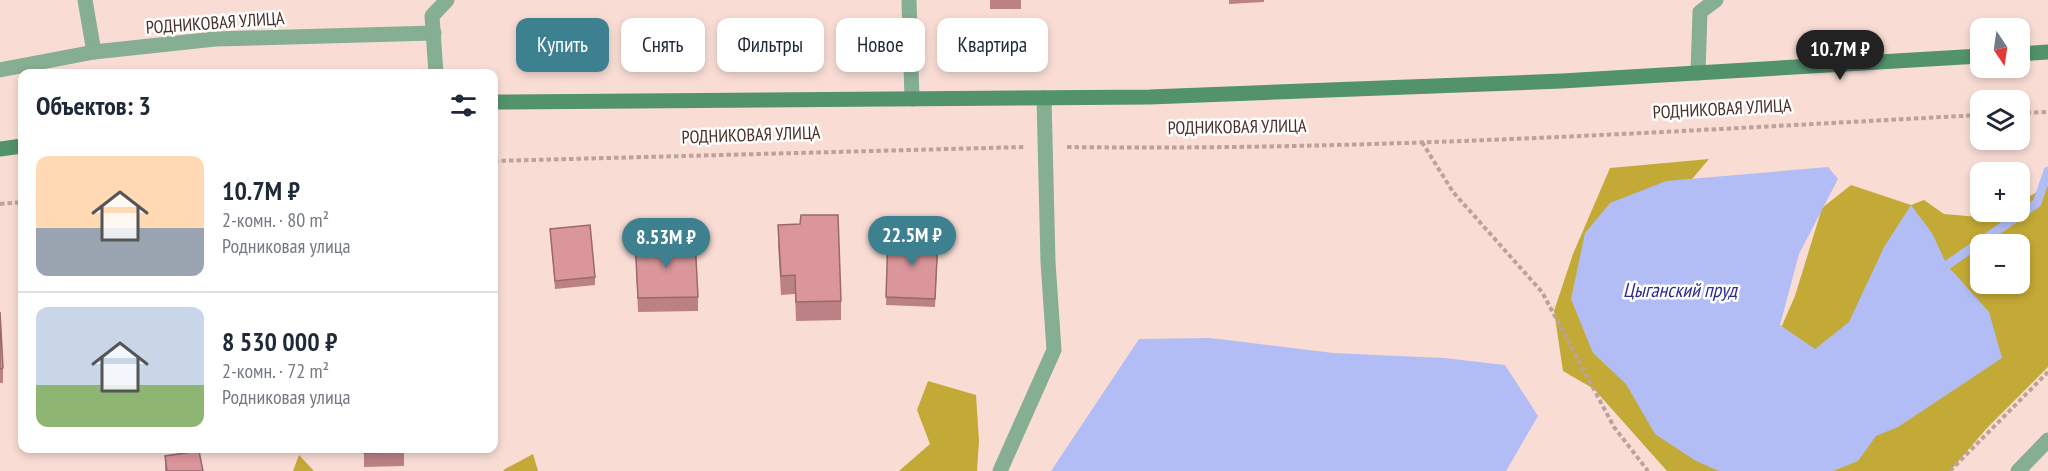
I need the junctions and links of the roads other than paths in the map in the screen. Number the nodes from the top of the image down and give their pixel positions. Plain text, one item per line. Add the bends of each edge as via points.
1 (85, 0) edge
2 (447, 0) edge
3 (909, 0) edge
4 (1716, 0) edge
5 (434, 33) junction
6 (94, 51) junction
7 (2048, 52) edge
8 (2030, 53) edge
9 (1970, 57) edge
10 (436, 69) edge
11 (0, 70) edge
12 (1698, 73) junction
13 (1044, 98) junction
14 (912, 99) junction
15 (498, 102) edge
16 (18, 147) edge
17 (0, 149) edge
18 (2048, 440) edge
19 (2022, 469) edge
20 (1000, 471) edge

1 - 6 street
2 - 5 street via 432,16
3 - 14 street
4 - 12 street, РОДНИКОВАЯ УЛИЦА via 1700,12
5 - 6 street, РОДНИКОВАЯ УЛИЦА via 215,39
5 - 10 street
6 - 11 street, РОДНИКОВАЯ УЛИЦА
7 - 8 main road
9 - 12 main road, РОДНИКОВАЯ УЛИЦА
12 - 13 main road, РОДНИКОВАЯ УЛИЦА via 1150,97
13 - 14 main road, РОДНИКОВАЯ УЛИЦА
13 - 20 street via 1054,350
14 - 15 main road, РОДНИКОВАЯ УЛИЦА
16 - 17 main road
18 - 19 street

